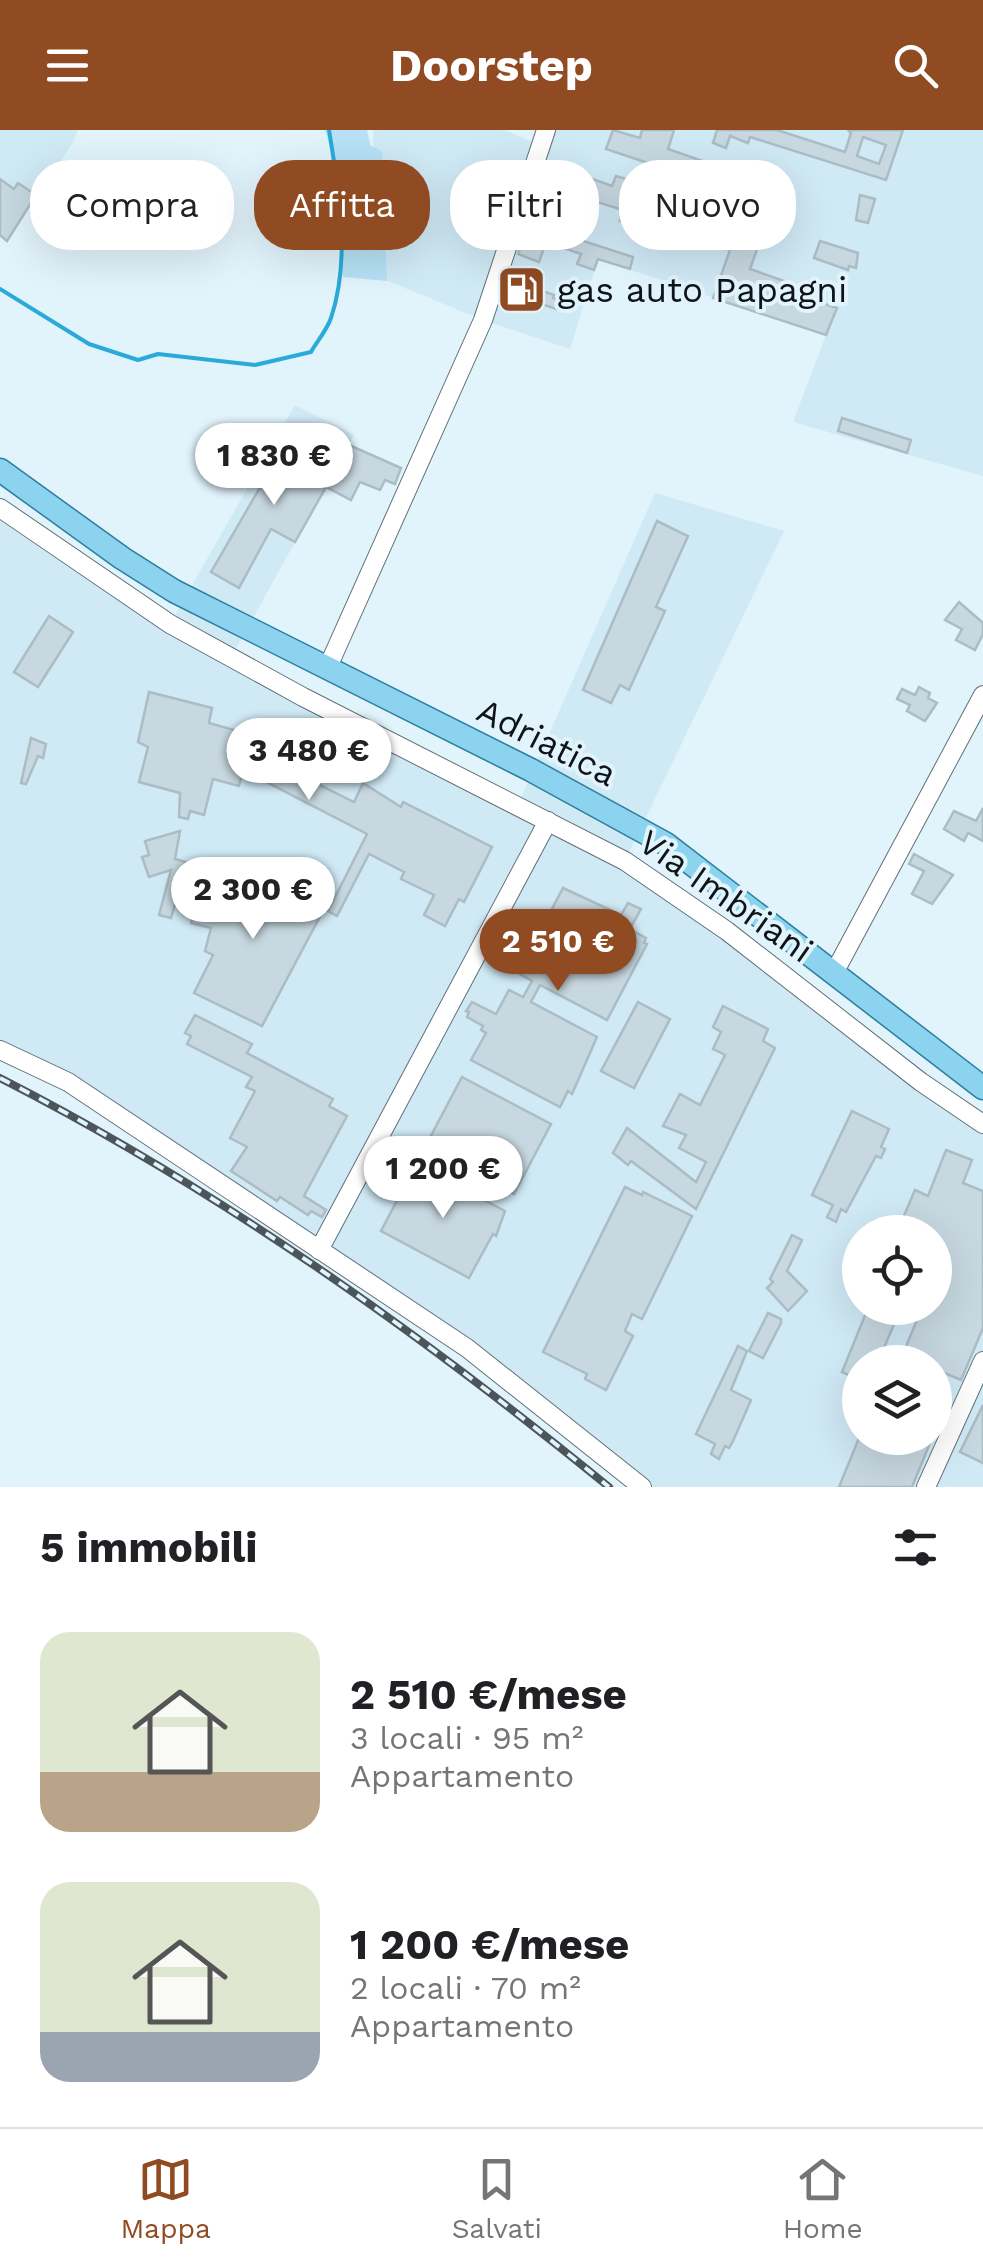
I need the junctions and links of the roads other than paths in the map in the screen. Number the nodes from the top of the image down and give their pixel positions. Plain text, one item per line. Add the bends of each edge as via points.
1 (546, 130) edge
2 (0, 470) edge
3 (0, 508) edge
4 (327, 669) junction
5 (983, 696) edge
6 (548, 821) junction
7 (834, 973) junction
8 (0, 1050) edge
9 (983, 1088) edge
10 (983, 1124) edge
11 (319, 1250) junction
12 (983, 1361) edge
13 (642, 1487) edge
14 (926, 1487) edge

1 - 4 street via 484,320
2 - 4 main road, Adriatica via 174,591
3 - 6 street, Via Imbriani via 170,624
4 - 7 main road, Adriatica via 666,844
5 - 7 street
6 - 10 street, Via Imbriani via 625,861 727,932
6 - 11 street
7 - 9 main road, Adriatica
8 - 11 street via 68,1082
11 - 13 street via 466,1348
12 - 14 street

